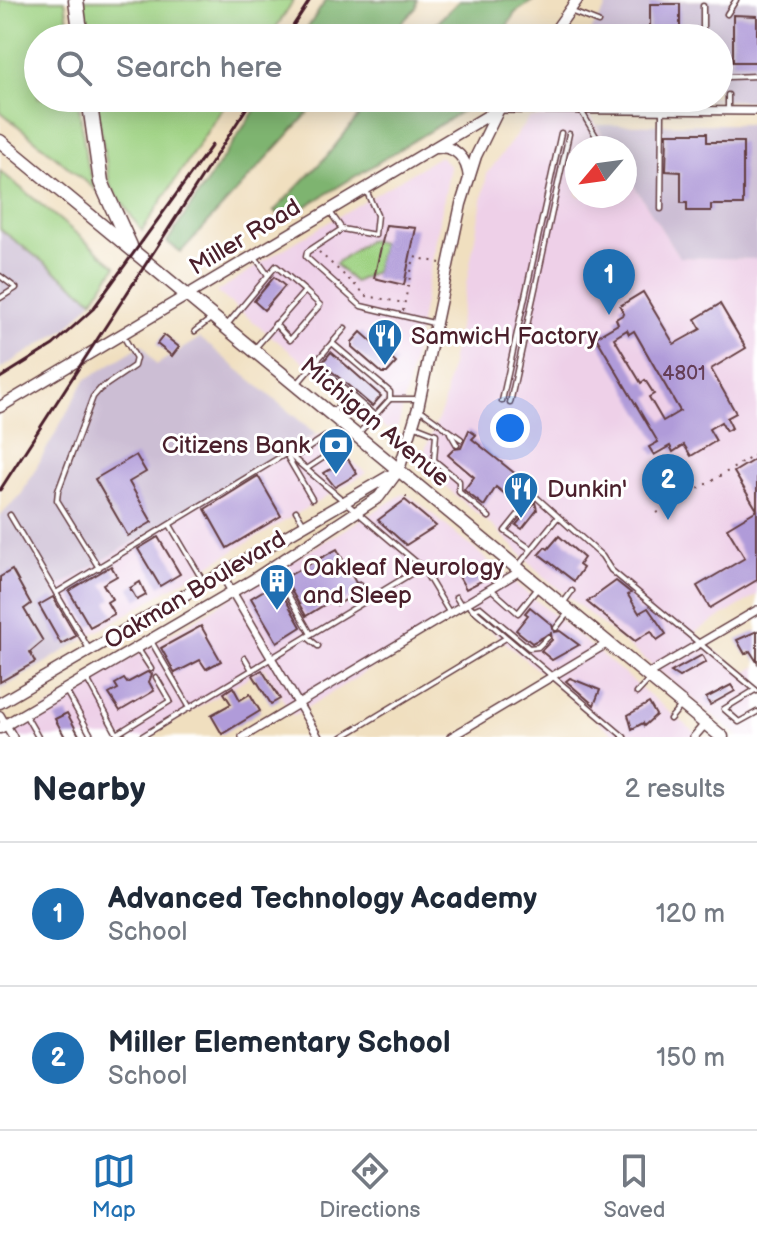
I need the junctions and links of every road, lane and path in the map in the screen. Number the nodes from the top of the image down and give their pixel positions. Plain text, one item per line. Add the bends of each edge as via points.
1 (76, 0) edge
2 (577, 0) edge
3 (736, 0) edge
4 (703, 6) dead end
5 (569, 11) junction
6 (727, 14) dead end
7 (598, 22) dead end
8 (79, 24) edge
9 (560, 24) edge
10 (703, 24) edge
11 (757, 76) edge
12 (733, 77) edge
13 (733, 110) edge
14 (757, 111) edge
15 (91, 112) edge
16 (494, 112) edge
17 (498, 112) edge
18 (582, 112) edge
19 (662, 112) edge
20 (561, 133) dead end
21 (569, 134) dead end
22 (596, 136) edge
23 (0, 141) edge
24 (427, 151) junction
25 (469, 180) junction
26 (365, 188) junction
27 (661, 209) dead end
28 (329, 210) junction
29 (342, 229) junction
30 (130, 246) junction
31 (321, 254) dead end
32 (253, 255) junction
33 (434, 261) dead end
34 (268, 275) junction
35 (0, 276) edge
36 (305, 291) junction
37 (188, 294) junction
38 (0, 298) edge
39 (404, 303) junction
40 (403, 312) dead end
41 (214, 316) junction
42 (275, 324) junction
43 (435, 324) junction
44 (226, 326) junction
45 (345, 328) dead end
46 (195, 331) dead end
47 (122, 334) junction
48 (332, 343) junction
49 (254, 349) junction
50 (344, 353) junction
51 (339, 359) dead end
52 (353, 361) junction
53 (314, 363) junction
54 (348, 367) dead end
55 (362, 368) junction
56 (357, 375) dead end
57 (372, 377) junction
58 (366, 383) dead end
59 (381, 384) junction
60 (297, 385) junction
61 (375, 391) dead end
62 (353, 394) junction
63 (390, 399) junction
64 (502, 401) dead end
65 (510, 403) dead end
66 (419, 404) junction
67 (0, 407) edge
68 (331, 414) junction
69 (374, 415) junction
70 (413, 424) junction
71 (450, 432) junction
72 (357, 435) junction
73 (325, 437) dead end
74 (461, 439) dead end
75 (457, 445) dead end
76 (338, 448) dead end
77 (757, 454) edge
78 (290, 458) junction
79 (306, 469) junction
80 (399, 470) junction
81 (312, 499) dead end
82 (342, 500) junction
83 (296, 511) dead end
84 (357, 513) junction
85 (657, 513) dead end
86 (10, 515) dead end
87 (489, 517) dead end
88 (557, 518) junction
89 (304, 524) junction
90 (170, 525) junction
91 (374, 527) junction
92 (368, 531) dead end
93 (531, 549) junction
94 (244, 560) junction
95 (272, 567) junction
96 (422, 567) junction
97 (99, 568) junction
98 (518, 569) junction
99 (221, 573) junction
100 (254, 579) junction
101 (204, 582) junction
102 (539, 586) junction
103 (490, 588) junction
104 (572, 591) dead end
105 (233, 592) junction
106 (56, 593) junction
107 (456, 597) dead end
108 (463, 604) junction
109 (565, 608) junction
110 (473, 610) junction
111 (757, 610) edge
112 (449, 612) junction
113 (556, 628) dead end
114 (309, 635) junction
115 (548, 637) dead end
116 (506, 638) junction
117 (151, 641) junction
118 (608, 643) junction
119 (700, 644) junction
120 (318, 646) dead end
121 (138, 649) junction
122 (90, 651) junction
123 (245, 658) dead end
124 (272, 658) junction
125 (76, 660) junction
126 (151, 669) dead end
127 (252, 670) junction
128 (156, 677) dead end
129 (552, 677) junction
130 (648, 677) junction
131 (87, 679) junction
132 (756, 690) edge
133 (66, 691) junction
134 (637, 693) dead end
135 (0, 703) edge
136 (299, 703) junction
137 (682, 704) junction
138 (190, 708) junction
139 (757, 712) edge
140 (25, 714) junction
141 (670, 719) dead end
142 (2, 722) edge
143 (706, 723) junction
144 (13, 737) edge
145 (38, 737) edge
146 (92, 737) edge
147 (141, 737) edge
148 (243, 737) edge
149 (318, 737) edge
150 (342, 737) edge
151 (451, 737) edge
152 (624, 737) edge
153 (694, 737) edge
154 (722, 737) edge

1 - 8 highway
2 - 5 street
3 - 6 lane
4 - 10 lane
5 - 7 lane
5 - 9 street
11 - 12 lane
13 - 14 street
15 - 30 highway via 101,182
16 - 24 street, Miller Road
17 - 25 street, Oakman Boulevard
18 - 22 lane
19 - 27 lane
20 - 64 lane
21 - 65 lane
23 - 30 main road, Michigan Avenue
24 - 25 street via 441,146 460,154
24 - 26 street, Miller Road
25 - 43 street, Oakman Boulevard
26 - 28 street, Miller Road
26 - 29 lane via 378,231 375,235
28 - 29 lane
28 - 32 street, Miller Road
29 - 43 lane via 306,257 361,306
30 - 37 main road, Michigan Avenue
31 - 39 path via 367,296
32 - 34 lane
32 - 37 street, Miller Road
33 - 39 path via 414,257
34 - 36 lane via 276,266
34 - 44 lane
35 - 38 lane via 16,288
36 - 42 lane
36 - 42 lane via 320,305 290,340
37 - 41 main road, Michigan Avenue
37 - 47 street, Miller Road
39 - 40 path
41 - 44 main road, Michigan Avenue
41 - 46 lane
42 - 49 lane
43 - 66 street, Oakman Boulevard
44 - 49 main road, Michigan Avenue
45 - 48 lane
47 - 67 street, Miller Road
47 - 97 lane via 136,358 134,366 93,397 57,500
48 - 50 lane
48 - 53 lane
49 - 60 main road, Michigan Avenue
50 - 51 lane
50 - 52 lane
52 - 54 lane
52 - 55 lane
53 - 60 lane
53 - 62 lane
55 - 56 lane
55 - 57 lane
57 - 58 lane
57 - 59 lane
59 - 61 lane
59 - 63 lane
60 - 68 main road, Michigan Avenue
62 - 68 lane
62 - 69 lane
63 - 66 lane
63 - 69 lane
66 - 70 street, Oakman Boulevard
66 - 71 lane
68 - 72 main road, Michigan Avenue
69 - 72 lane
70 - 80 street, Oakman Boulevard
70 - 87 lane via 436,434 434,460 459,481 459,492
71 - 74 lane
71 - 75 lane
72 - 80 main road, Michigan Avenue
73 - 78 lane
76 - 79 lane
77 - 85 path
78 - 79 lane
78 - 81 lane
78 - 90 lane via 287,453
79 - 82 lane
80 - 82 street, Oakman Boulevard
80 - 84 street, Oakman Boulevard via 379,497
80 - 98 main road, Michigan Avenue
82 - 84 lane
82 - 89 street, Oakman Boulevard
83 - 89 lane
84 - 91 lane
84 - 95 street, Oakman Boulevard
86 - 106 lane
88 - 93 lane
88 - 93 lane via 534,495 505,527
88 - 119 lane
89 - 94 street, Oakman Boulevard
90 - 97 lane
90 - 101 lane
91 - 92 lane
91 - 96 lane
93 - 98 lane
94 - 99 street, Oakman Boulevard
94 - 100 street via 243,572
95 - 100 street, Oakman Boulevard
95 - 114 lane
96 - 112 lane
96 - 114 lane
97 - 106 lane
98 - 102 main road, Michigan Avenue
98 - 103 street
99 - 101 street, Oakman Boulevard
99 - 105 street
100 - 105 street, Oakman Boulevard
101 - 122 street, Oakman Boulevard
102 - 103 lane via 518,613
102 - 109 main road, Michigan Avenue
103 - 108 street
104 - 109 lane
105 - 117 street, Oakman Boulevard
105 - 124 street
106 - 122 lane
107 - 108 lane
108 - 110 lane
108 - 112 street
109 - 113 lane
109 - 118 main road, Michigan Avenue
110 - 115 lane via 480,607 529,648
110 - 116 lane
111 - 119 street
112 - 136 street
114 - 120 lane
114 - 124 lane
116 - 129 lane
116 - 150 lane
117 - 121 street, Oakman Boulevard
117 - 138 lane
118 - 129 street
118 - 130 main road, Michigan Avenue
119 - 130 street
119 - 132 lane
121 - 126 lane
121 - 131 street, Oakman Boulevard
122 - 125 street, Oakman Boulevard
123 - 127 lane
124 - 127 lane
124 - 136 street
125 - 131 street
125 - 135 street, Oakman Boulevard
127 - 138 lane
128 - 131 lane via 170,701 117,734
129 - 151 street
129 - 152 lane
130 - 134 lane
130 - 137 main road, Michigan Avenue
131 - 133 street, Oakman Boulevard
132 - 139 lane via 724,709 739,722
133 - 140 street, Oakman Boulevard
133 - 146 lane
136 - 148 street
136 - 149 street
137 - 141 lane
137 - 143 main road, Michigan Avenue
138 - 147 lane
140 - 142 street, Oakman Boulevard
140 - 145 lane
142 - 144 street
143 - 153 street
143 - 154 main road, Michigan Avenue

